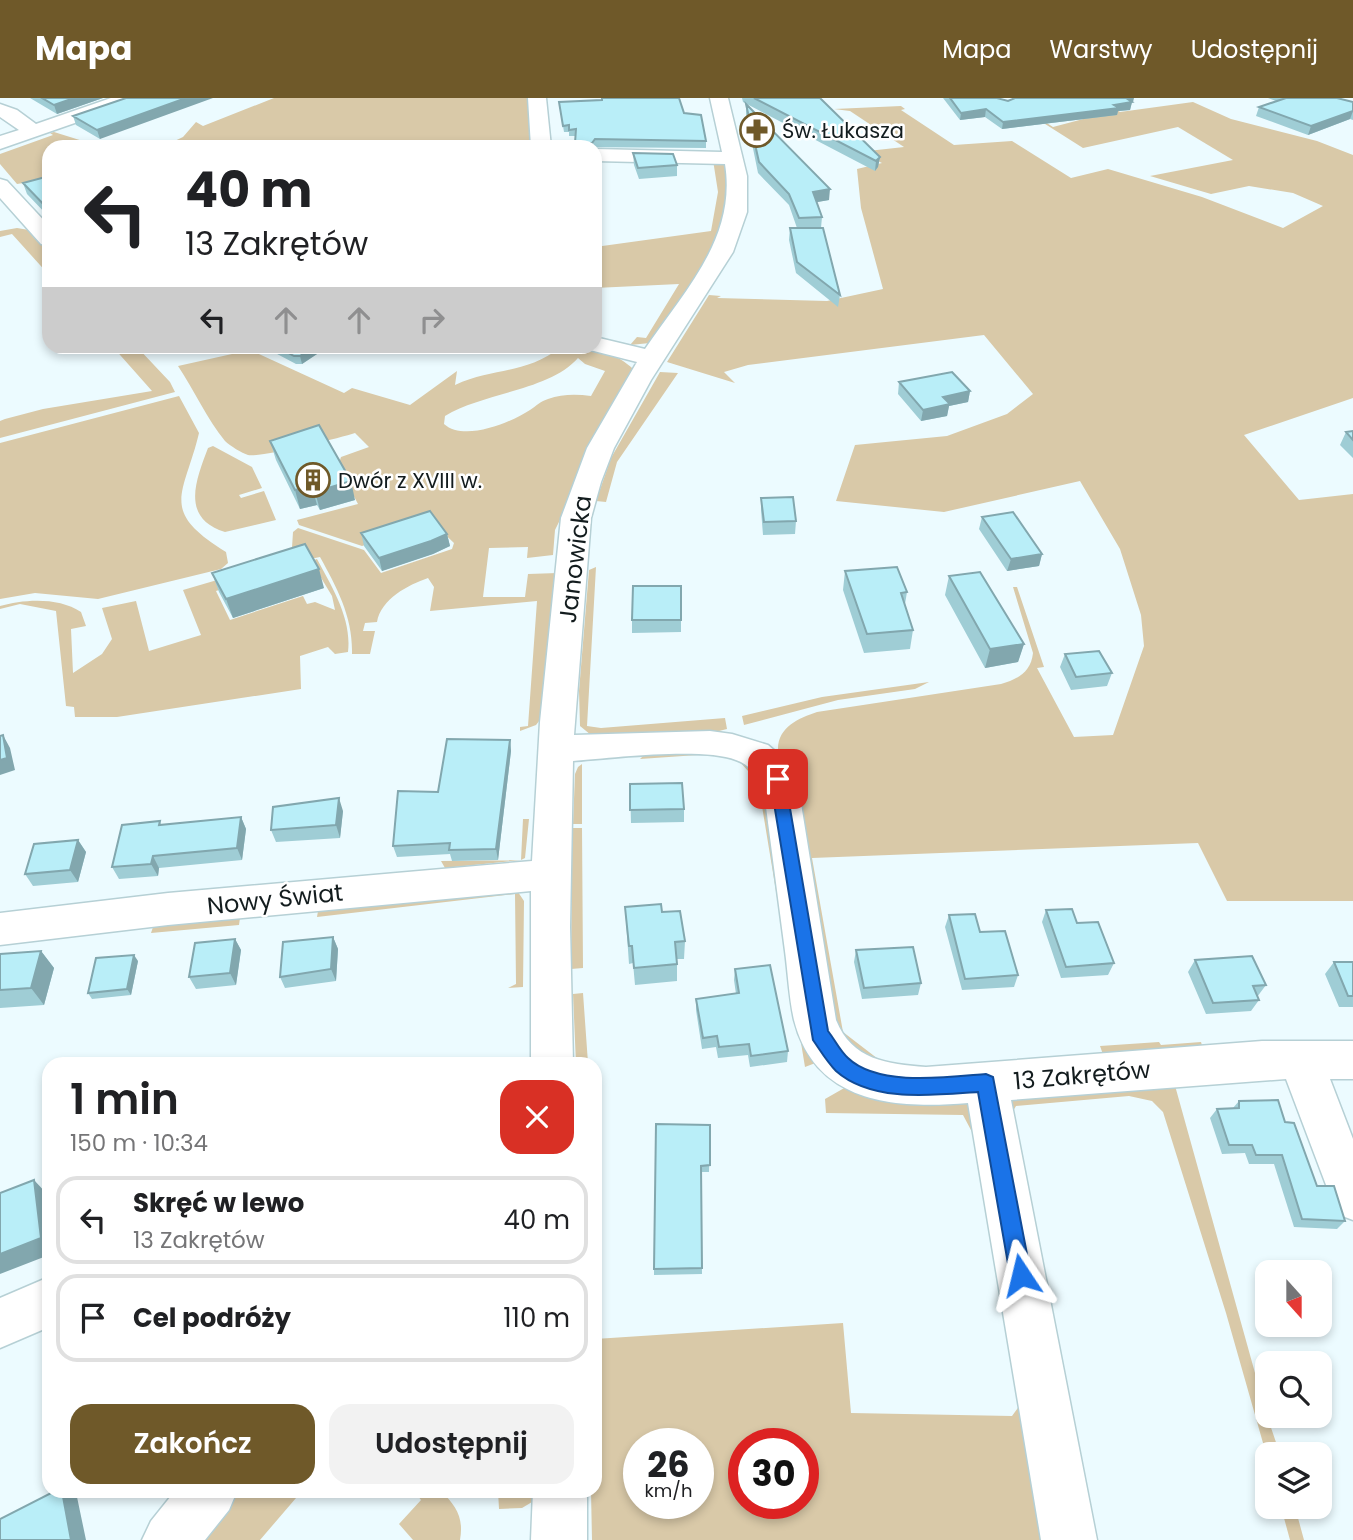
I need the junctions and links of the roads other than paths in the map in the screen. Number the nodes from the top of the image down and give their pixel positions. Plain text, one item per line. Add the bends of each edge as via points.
1 (129, 98) edge
2 (537, 98) edge
3 (719, 98) edge
4 (0, 110) edge
5 (33, 131) junction
6 (540, 140) edge
7 (0, 142) edge
8 (602, 155) edge
9 (733, 158) junction
10 (0, 185) edge
11 (42, 231) edge
12 (602, 346) edge
13 (653, 358) junction
14 (557, 748) junction
15 (551, 874) junction
16 (0, 929) edge
17 (552, 1057) edge
18 (1300, 1058) junction
19 (1353, 1060) edge
20 (986, 1083) junction
21 (1353, 1198) edge
22 (42, 1306) edge
23 (0, 1322) edge
24 (204, 1498) edge
25 (560, 1498) edge
26 (170, 1540) edge
27 (559, 1540) edge
28 (1069, 1540) edge

1 - 5 street
2 - 6 street
3 - 9 street, Janowicka
4 - 5 street
5 - 7 street
8 - 9 street
9 - 13 street, Janowicka via 740,199 733,233
10 - 11 street
12 - 13 street
13 - 14 street, Janowicka via 611,426 583,486 570,565
14 - 15 street, Janowicka
14 - 20 street, 13 Zakrętów via 716,743 751,751 764,761 782,792 815,1020 830,1052 857,1075 876,1082 926,1087
15 - 16 street, Nowy Świat
15 - 17 street, Janowicka
18 - 19 street, 13 Zakrętów
18 - 20 street, 13 Zakrętów
18 - 21 street
20 - 28 street
22 - 23 street
24 - 26 street
25 - 27 street

